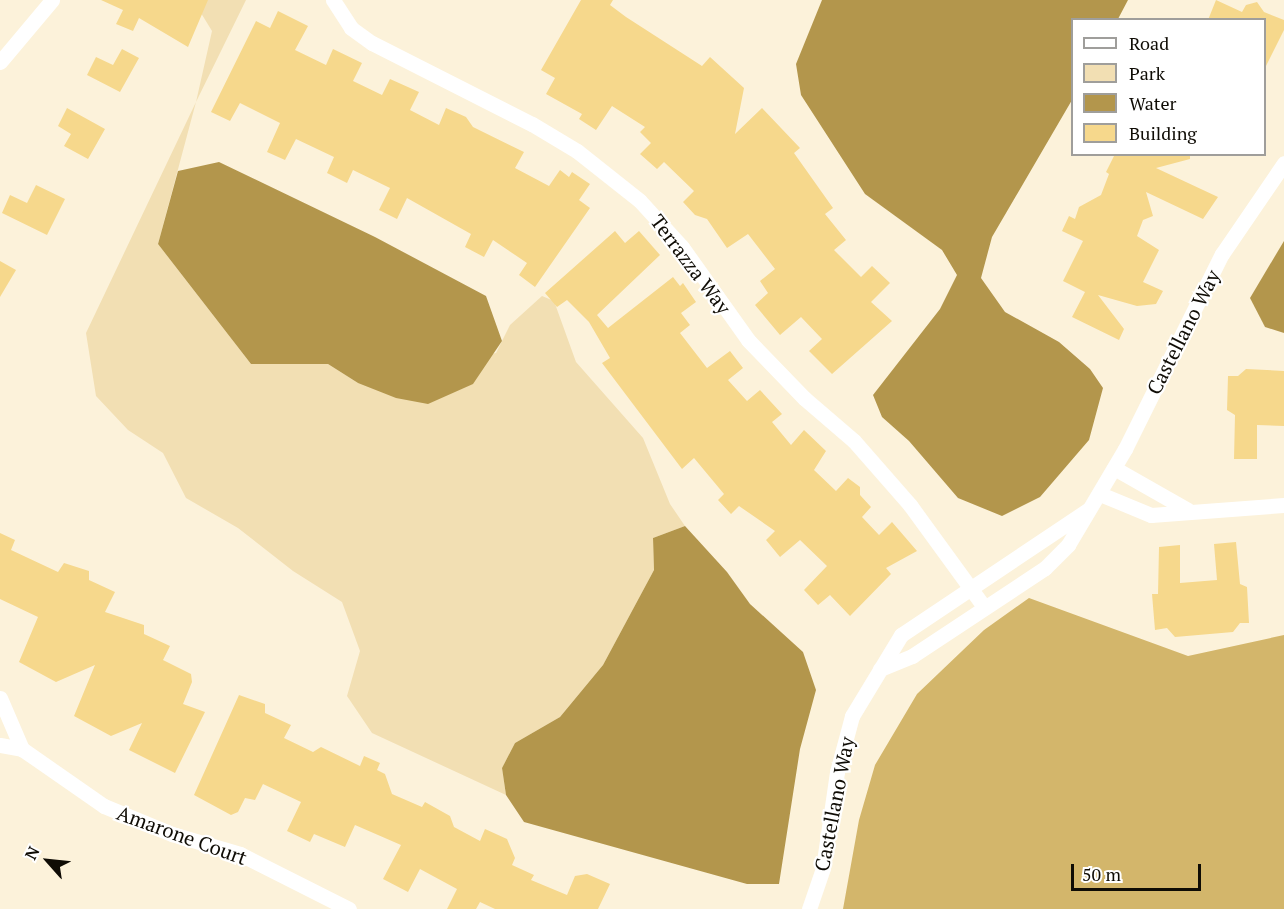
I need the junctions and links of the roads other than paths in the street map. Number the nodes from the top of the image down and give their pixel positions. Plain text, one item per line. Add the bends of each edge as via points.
1 (52, 0) edge
2 (333, 0) edge
3 (0, 62) edge
4 (1284, 163) edge
5 (1114, 468) junction
6 (1096, 500) junction
7 (1284, 506) edge
8 (1188, 510) junction
9 (972, 587) junction
10 (984, 607) junction
11 (880, 669) junction
12 (0, 698) edge
13 (0, 745) edge
14 (22, 749) junction
15 (350, 909) edge
16 (809, 909) edge

1 - 3 street
2 - 9 street, Terrazza Way via 351,28 372,43 532,124 577,151 640,201 682,247 748,340 804,398 854,441 910,505
4 - 5 street, Castellano Way via 1222,254
5 - 6 street, Castellano Way
5 - 8 street
6 - 8 street via 1151,516
6 - 9 street, Castellano Way
6 - 10 street, Castellano Way via 1068,545 1045,568
7 - 8 street
9 - 10 street, Terrazza Way
9 - 11 street, Castellano Way via 901,635
10 - 11 street, Castellano Way via 912,656
11 - 16 street, Castellano Way via 852,716 837,772 823,868
12 - 14 street
13 - 14 street, Amarone Court
14 - 15 street, Amarone Court via 104,806 171,834 240,854

